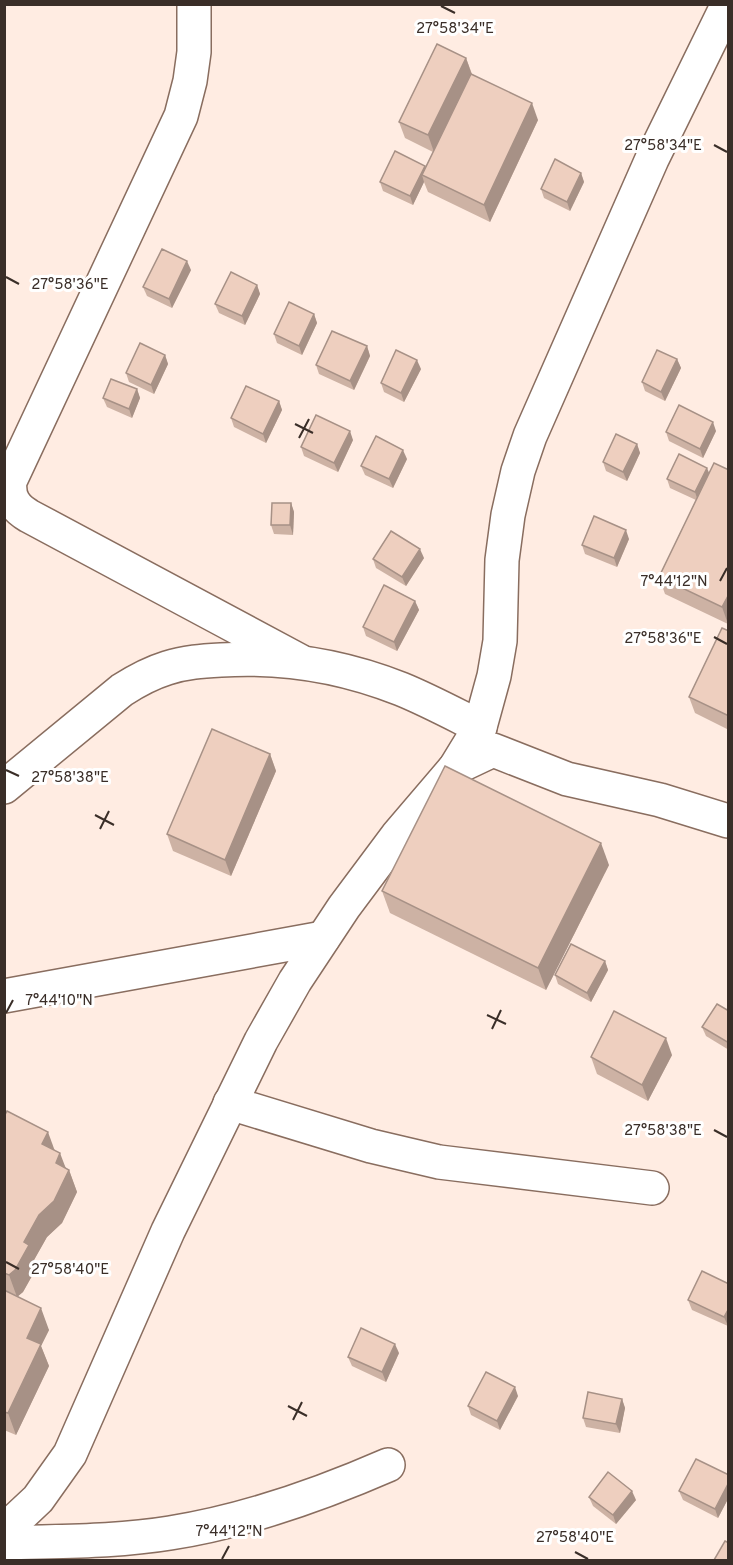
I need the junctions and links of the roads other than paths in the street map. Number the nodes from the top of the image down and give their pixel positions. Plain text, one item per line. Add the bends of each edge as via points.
1 (194, 4) edge
2 (728, 4) edge
3 (8, 500) edge
4 (300, 661) junction
5 (480, 727) junction
6 (455, 768) junction
7 (4, 787) edge
8 (729, 821) edge
9 (323, 938) junction
10 (4, 996) edge
11 (230, 1102) junction
12 (652, 1188) dead end
13 (388, 1465) dead end
14 (4, 1531) edge
15 (4, 1542) edge

1 - 3 street via 194,52 181,116 10,481
2 - 5 street via 652,159 530,436 508,515 502,560 500,641
3 - 4 street via 18,510
4 - 5 street via 352,672 403,690
4 - 7 street via 255,658 188,663 143,677
5 - 6 street
6 - 8 street via 493,750 567,779 660,800
6 - 9 street via 397,836
9 - 10 street
9 - 11 street via 295,981
11 - 12 street via 371,1146 439,1162
11 - 14 street via 168,1231 70,1454 38,1499
13 - 15 street via 335,1489 225,1523 104,1540

